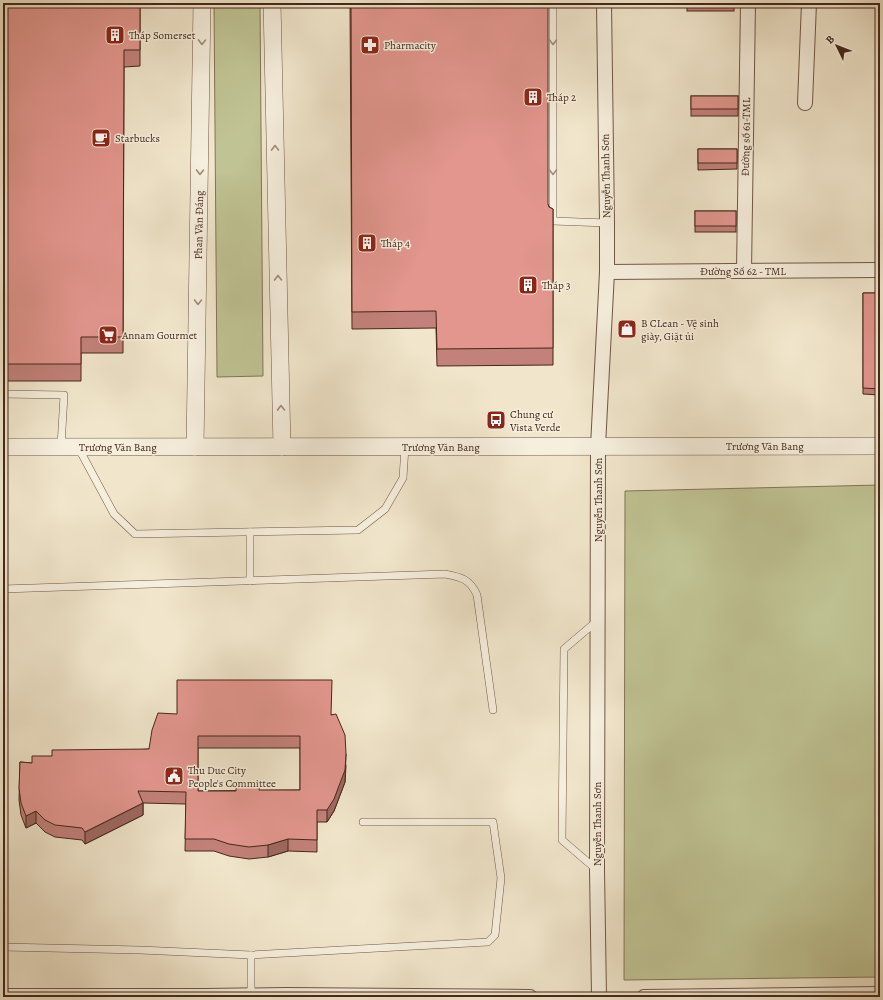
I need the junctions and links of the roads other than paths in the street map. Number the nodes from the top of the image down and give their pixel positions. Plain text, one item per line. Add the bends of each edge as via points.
1 (202, 3) edge
2 (272, 3) edge
3 (553, 3) edge
4 (604, 3) edge
5 (748, 3) edge
6 (809, 3) edge
7 (805, 103) dead end
8 (607, 223) junction
9 (880, 270) edge
10 (744, 271) junction
11 (607, 272) junction
12 (3, 394) edge
13 (598, 446) junction
14 (880, 446) edge
15 (3, 447) edge
16 (69, 447) junction
17 (195, 447) junction
18 (282, 447) junction
19 (405, 447) junction
20 (250, 532) junction
21 (250, 581) junction
22 (3, 589) edge
23 (598, 621) junction
24 (493, 710) dead end
25 (363, 822) dead end
26 (597, 870) junction
27 (3, 947) edge
28 (251, 955) junction
29 (880, 994) edge
30 (252, 995) junction
31 (3, 996) edge
32 (286, 996) edge
33 (205, 997) edge
34 (530, 997) edge
35 (599, 997) edge
36 (644, 997) edge

1 -> 17 street, Phan Văn Đáng
18 -> 2 street
3 -> 8 lane via 553,221
4 - 8 street, Nguyễn Thanh Sơn
5 - 10 street, Đường số 61-TML
6 - 7 street
8 - 11 street, Nguyễn Thanh Sơn
9 - 10 street, Đường Số 62 - TML
10 - 11 street, Đường Số 62 - TML
11 - 13 street, Nguyễn Thanh Sơn
12 - 16 lane via 64,396
13 - 14 street, Trương Văn Bang
13 - 19 street, Trương Văn Bang
13 - 23 street, Nguyễn Thanh Sơn
15 - 16 street, Trương Văn Bang
16 - 17 street, Trương Văn Bang
16 - 20 lane via 114,514 135,534
17 - 18 street, Trương Văn Bang
18 - 19 street, Trương Văn Bang
19 - 20 lane via 403,478 384,509 358,530
20 - 21 lane
21 - 22 lane
21 - 24 lane via 445,574 464,578 478,595
23 - 26 street, Nguyễn Thanh Sơn
23 - 26 lane via 564,649 562,840
25 - 28 lane via 493,822 501,878 494,935 488,942
26 - 35 street, Nguyễn Thanh Sơn
27 - 28 lane
28 - 30 lane
29 - 36 street
30 - 32 street
30 - 33 street
31 - 33 street
32 - 34 street

